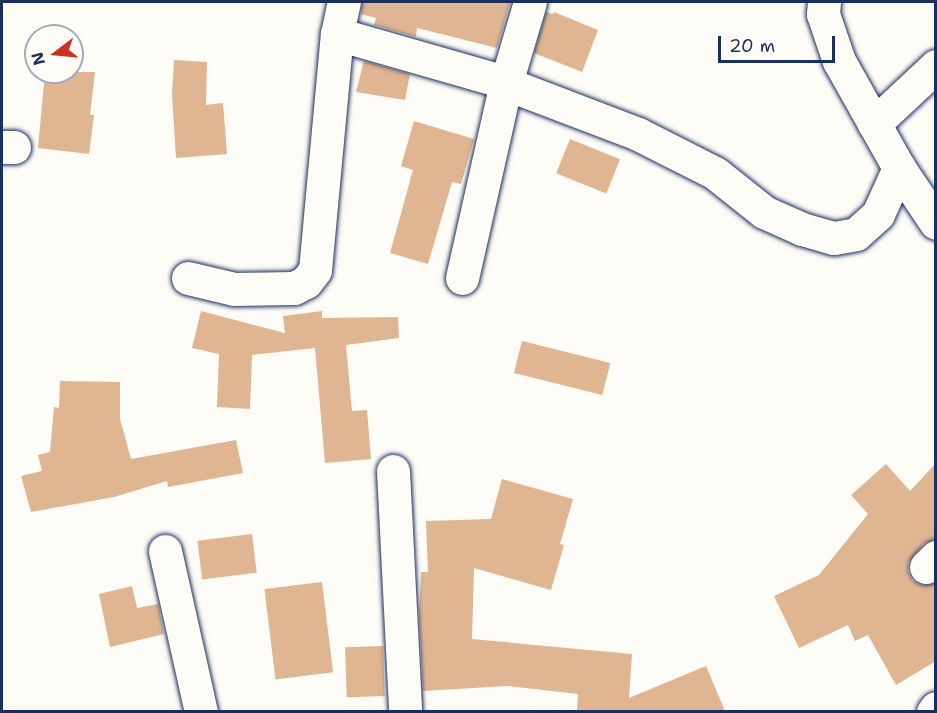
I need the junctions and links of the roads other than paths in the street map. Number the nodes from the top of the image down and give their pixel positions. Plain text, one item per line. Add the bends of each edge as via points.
1 (344, 2) edge
2 (530, 2) edge
3 (824, 2) edge
4 (337, 34) junction
5 (936, 66) edge
6 (507, 83) junction
7 (874, 124) junction
8 (899, 168) junction
9 (936, 223) edge
10 (188, 278) dead end
11 (462, 278) dead end
12 (393, 471) dead end
13 (165, 551) dead end
14 (201, 711) edge
15 (405, 711) edge

1 - 4 street
2 - 6 street
3 - 7 street via 823,14 839,61
4 - 6 street
4 - 10 street via 315,270 306,282 294,288 234,289
5 - 7 street
6 - 8 street via 638,134 715,173 764,212 834,238 856,234 878,214
6 - 11 street
7 - 8 street
8 - 9 street
12 - 15 street
13 - 14 street

